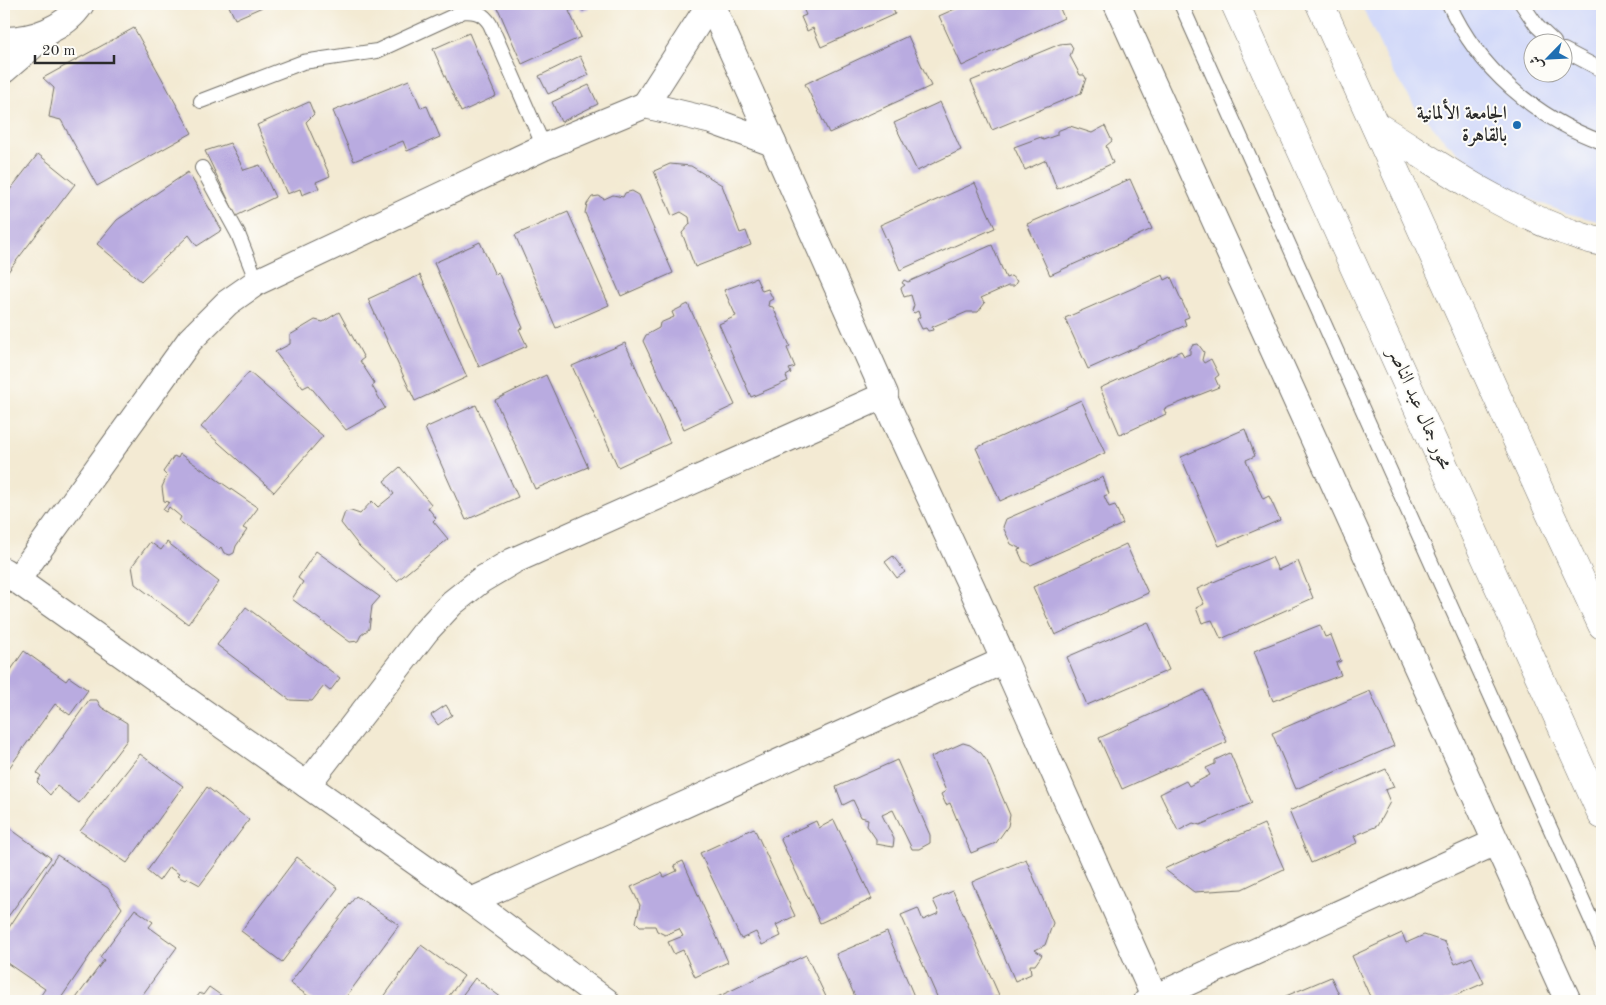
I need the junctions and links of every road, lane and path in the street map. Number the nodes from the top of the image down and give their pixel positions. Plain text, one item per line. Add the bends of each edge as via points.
1 (711, 4) edge
2 (1117, 4) edge
3 (1180, 4) edge
4 (1235, 4) edge
5 (1320, 4) edge
6 (1449, 4) edge
7 (1522, 4) edge
8 (85, 5) edge
9 (53, 29) junction
10 (1543, 32) edge
11 (4, 40) edge
12 (1574, 55) edge
13 (4, 70) edge
14 (1602, 70) edge
15 (201, 101) dead end
16 (644, 105) junction
17 (1375, 125) junction
18 (1602, 142) edge
19 (773, 143) junction
20 (544, 147) junction
21 (202, 168) dead end
22 (1599, 243) edge
23 (257, 282) junction
24 (883, 396) junction
25 (10, 576) edge
26 (1602, 625) edge
27 (1003, 661) junction
28 (307, 785) junction
29 (1602, 815) edge
30 (1496, 842) junction
31 (471, 901) junction
32 (1602, 944) edge
33 (1152, 1000) edge
34 (606, 1001) edge
35 (1568, 1001) edge

1 - 16 street
1 - 19 street
2 - 30 street
3 - 32 lane
4 - 29 main road, محور جمال عبد الناصر
5 - 17 main road
6 - 18 lane via 1470,42 1511,89 1562,125
7 - 10 lane
8 - 9 street
9 - 11 street via 23,40
9 - 13 street
12 - 14 lane
15 - 20 lane via 303,62 377,51 464,11 474,11 484,15 490,24
16 - 19 street via 712,121
16 - 20 street
17 - 22 main road via 1498,200 1540,222
17 - 26 main road
19 - 24 street via 885,394
20 - 23 street
21 - 23 lane via 238,234
23 - 25 street via 227,304 190,340
24 - 27 street
24 - 28 street via 513,561 481,580 426,631
25 - 28 street
27 - 31 street
27 - 33 street
28 - 31 street
30 - 33 street
30 - 35 street
31 - 34 street

